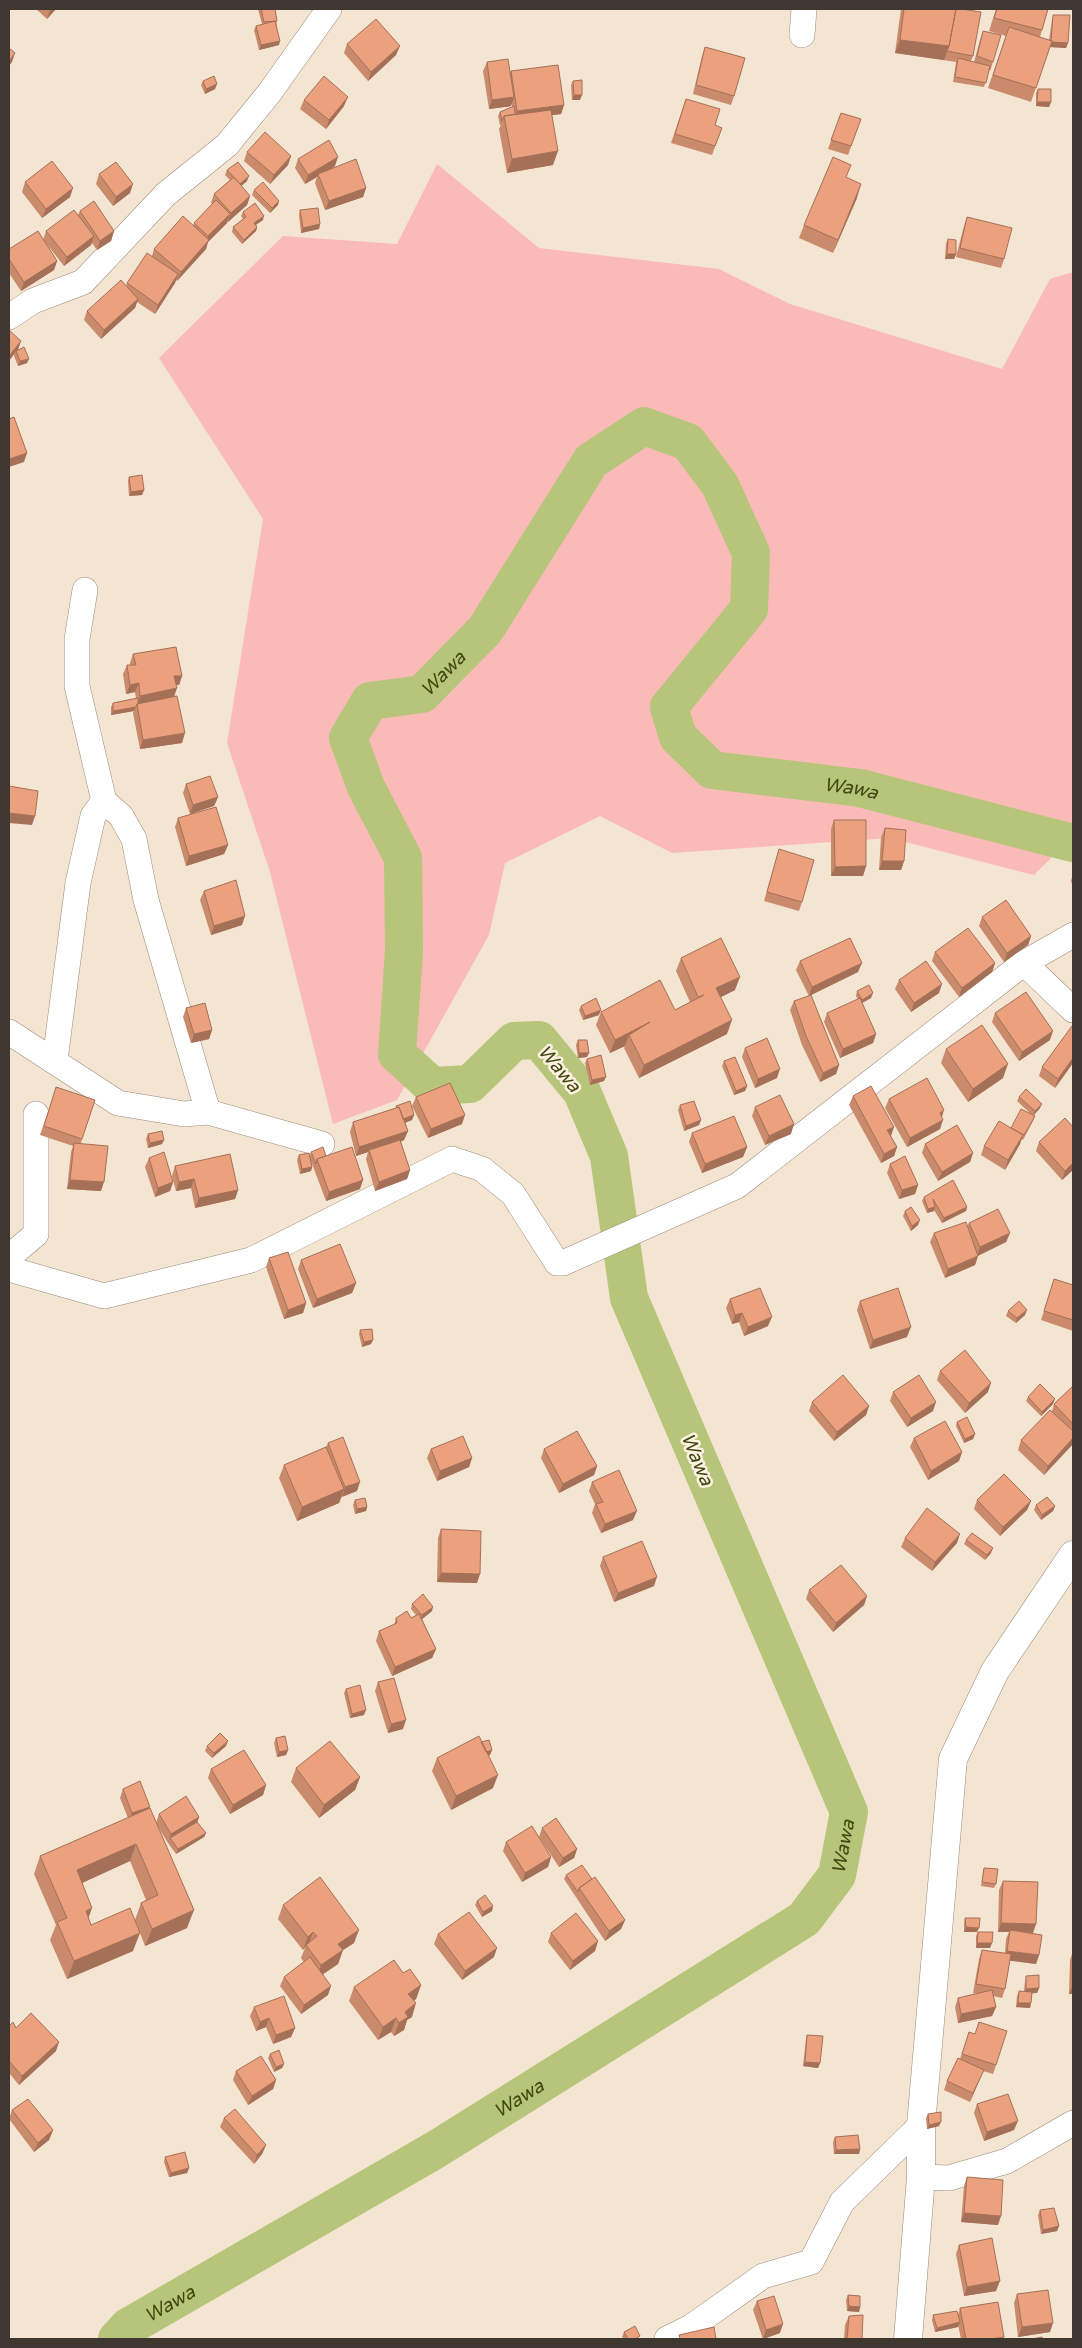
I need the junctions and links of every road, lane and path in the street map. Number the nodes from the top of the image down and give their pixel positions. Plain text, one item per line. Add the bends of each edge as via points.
1 (329, 9) edge
2 (804, 9) edge
3 (802, 35) dead end
4 (9, 316) edge
5 (85, 590) dead end
6 (104, 802) junction
7 (1073, 935) edge
8 (1024, 963) junction
9 (1073, 1010) edge
10 (9, 1032) edge
11 (55, 1060) junction
12 (208, 1112) junction
13 (36, 1114) dead end
14 (322, 1144) dead end
15 (9, 1257) edge
16 (9, 1269) edge
17 (1073, 1555) edge
18 (1073, 2123) edge
19 (922, 2126) junction
20 (920, 2177) junction
21 (668, 2339) edge
22 (908, 2339) edge

1 - 4 street via 228,145 166,194 83,282 33,301
2 - 3 street
5 - 6 street via 77,639 77,686
6 - 11 street via 93,816 78,883
6 - 12 street via 121,816 134,839 146,900
7 - 8 street
8 - 9 street
8 - 16 street via 737,1186 563,1263 557,1263 513,1194 482,1169 452,1159 251,1260 104,1296
10 - 11 street
11 - 12 street via 118,1103 184,1114
12 - 14 street
13 - 15 street via 36,1234
17 - 19 highway via 995,1671 953,1759
18 - 20 street via 1006,2161 949,2178
19 - 20 highway
19 - 21 street via 842,2202 811,2262 763,2276 691,2327
20 - 22 highway

